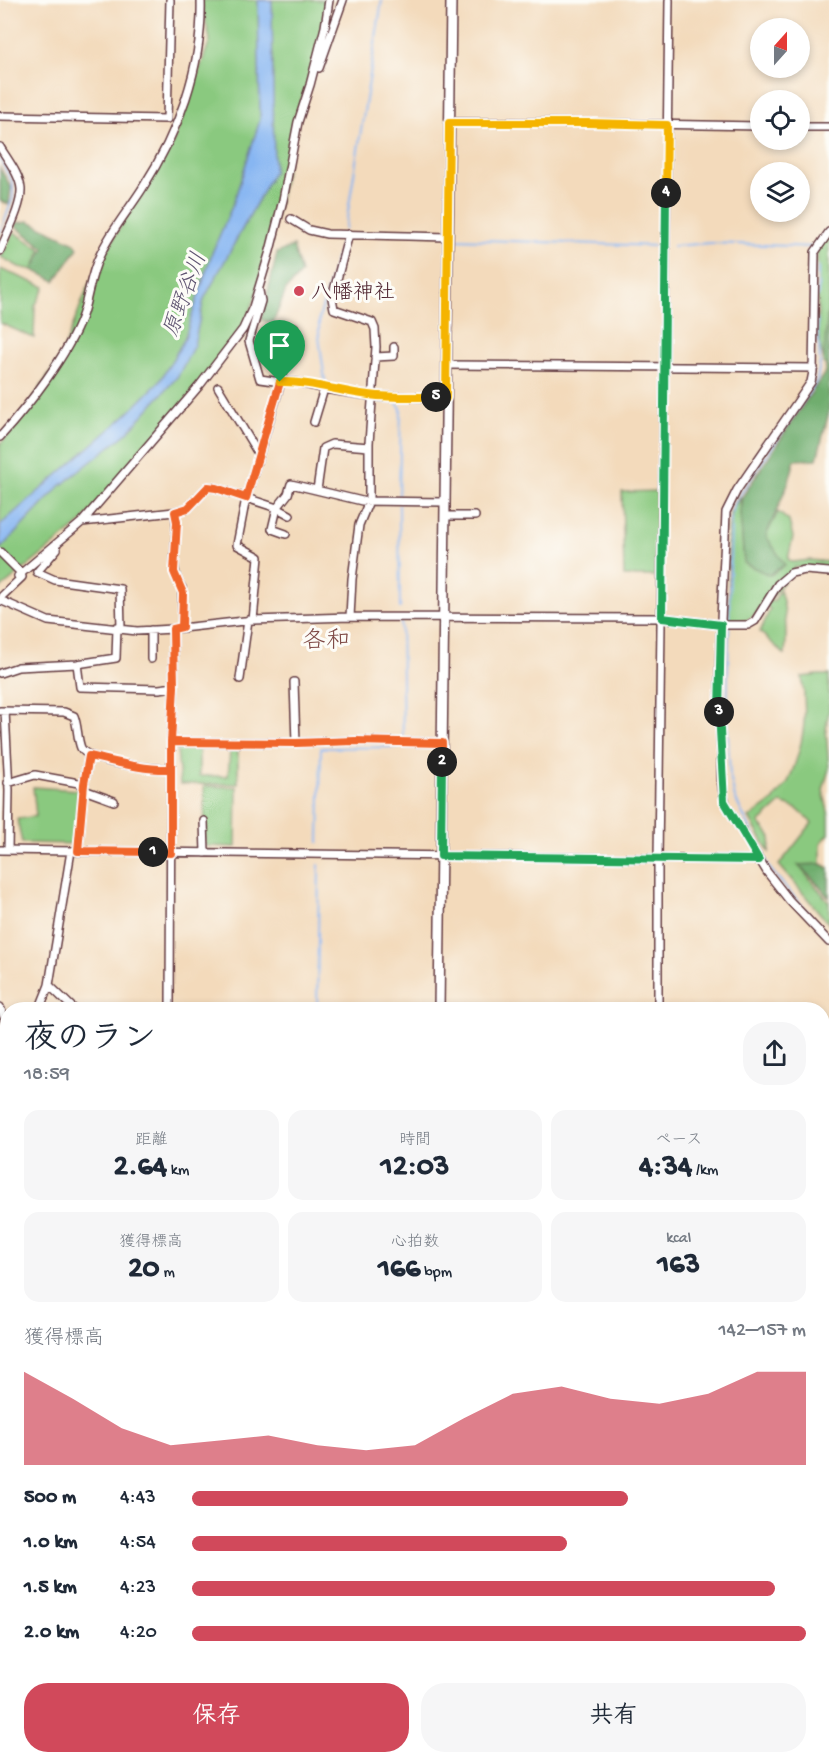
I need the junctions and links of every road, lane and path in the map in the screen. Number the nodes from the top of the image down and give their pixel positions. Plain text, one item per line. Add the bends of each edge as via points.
1 (170, 0) edge
2 (201, 0) edge
3 (329, 0) edge
4 (344, 0) edge
5 (451, 0) edge
6 (669, 0) edge
7 (307, 95) junction
8 (0, 116) edge
9 (449, 123) junction
10 (667, 125) junction
11 (750, 126) edge
12 (810, 127) edge
13 (829, 127) edge
14 (0, 147) edge
15 (291, 219) dead end
16 (829, 232) edge
17 (349, 234) junction
18 (448, 237) junction
19 (0, 251) edge
20 (259, 289) junction
21 (294, 327) dead end
22 (394, 347) dead end
23 (375, 357) junction
24 (446, 365) junction
25 (664, 367) junction
26 (814, 368) junction
27 (280, 382) junction
28 (218, 387) dead end
29 (324, 389) junction
30 (371, 396) junction
31 (446, 398) junction
32 (314, 422) dead end
33 (0, 437) edge
34 (369, 447) junction
35 (259, 455) junction
36 (316, 490) junction
37 (246, 498) junction
38 (369, 501) junction
39 (445, 502) junction
40 (277, 508) junction
41 (175, 512) junction
42 (290, 515) dead end
43 (444, 516) junction
44 (475, 516) dead end
45 (82, 522) junction
46 (286, 534) dead end
47 (60, 541) junction
48 (0, 552) edge
49 (18, 570) junction
50 (829, 572) edge
51 (0, 591) edge
52 (350, 616) junction
53 (443, 616) junction
54 (662, 618) junction
55 (251, 620) junction
56 (721, 625) junction
57 (119, 627) junction
58 (182, 627) junction
59 (173, 629) junction
60 (152, 630) junction
61 (151, 659) dead end
62 (77, 664) junction
63 (0, 672) edge
64 (240, 679) dead end
65 (294, 682) dead end
66 (174, 687) junction
67 (2, 711) edge
68 (171, 742) junction
69 (296, 743) junction
70 (442, 743) junction
71 (89, 756) junction
72 (171, 769) junction
73 (8, 783) junction
74 (84, 787) junction
75 (114, 801) dead end
76 (204, 820) dead end
77 (0, 850) edge
78 (8, 850) junction
79 (74, 851) junction
80 (171, 853) junction
81 (205, 853) junction
82 (441, 856) junction
83 (658, 858) junction
84 (759, 860) junction
85 (829, 942) edge
86 (49, 985) junction
87 (42, 1002) edge
88 (67, 1002) edge
89 (170, 1002) edge
90 (439, 1002) edge
91 (658, 1002) edge

1 - 8 street via 167,119
2 - 33 street via 199,51 178,119 144,186 99,255 82,315 68,343 40,387
3 - 7 street
4 - 7 street
5 - 9 street
6 - 10 street
7 - 20 street
9 - 10 street
9 - 18 street
10 - 11 street
10 - 25 street
12 - 13 street
14 - 19 street via 21,189
15 - 17 street via 309,230
16 - 26 street via 815,252
17 - 18 street
17 - 23 street via 332,304 334,309 372,322
18 - 24 street
20 - 27 street via 261,301 249,341 260,379
20 - 45 street via 231,347
21 - 27 street
22 - 23 street via 394,356
23 - 30 street
24 - 25 street
24 - 31 street
25 - 26 street
25 - 54 street
26 - 56 street via 811,382 726,512
27 - 29 street
27 - 35 street
28 - 35 street
29 - 30 street
29 - 32 street
30 - 31 street
30 - 34 street
31 - 39 street
34 - 36 street via 332,444 323,448
34 - 38 street
35 - 37 street
36 - 38 street
36 - 40 street via 291,484
37 - 40 street
37 - 41 street via 208,487 188,508
37 - 55 street via 237,545 259,557
38 - 39 street
38 - 52 street via 359,525
39 - 43 street
40 - 42 street
40 - 46 street via 272,529
41 - 45 street
41 - 58 street via 174,572 183,593
43 - 44 street
43 - 53 street
45 - 47 street
47 - 49 street
47 - 57 street via 37,572 55,580 120,590
48 - 49 street
49 - 51 street
49 - 57 street via 22,577 0,600 48,621
50 - 56 street via 791,573 778,584 755,621 747,625
52 - 53 street
52 - 55 street
53 - 54 street
53 - 70 street
54 - 56 street
54 - 83 street
55 - 58 street
55 - 64 street
56 - 84 street via 719,711 724,801
57 - 60 street
57 - 62 street via 116,658
58 - 59 street
59 - 60 street
59 - 66 street
60 - 61 street
62 - 63 street
62 - 66 street via 80,687
65 - 69 street
66 - 68 street
67 - 71 street via 64,712 74,716 82,749
67 - 73 street
68 - 69 street
68 - 72 street
69 - 70 street
70 - 82 street
71 - 72 street
71 - 74 street
72 - 80 street
73 - 74 street via 35,775
73 - 78 street
74 - 75 street
74 - 79 street
76 - 81 street
77 - 78 street
78 - 79 street
79 - 80 street
79 - 86 street
80 - 81 street
80 - 89 street
81 - 82 street
82 - 83 street
82 - 90 street
83 - 84 street
83 - 91 street
84 - 85 street via 789,900
86 - 87 street
86 - 88 street

